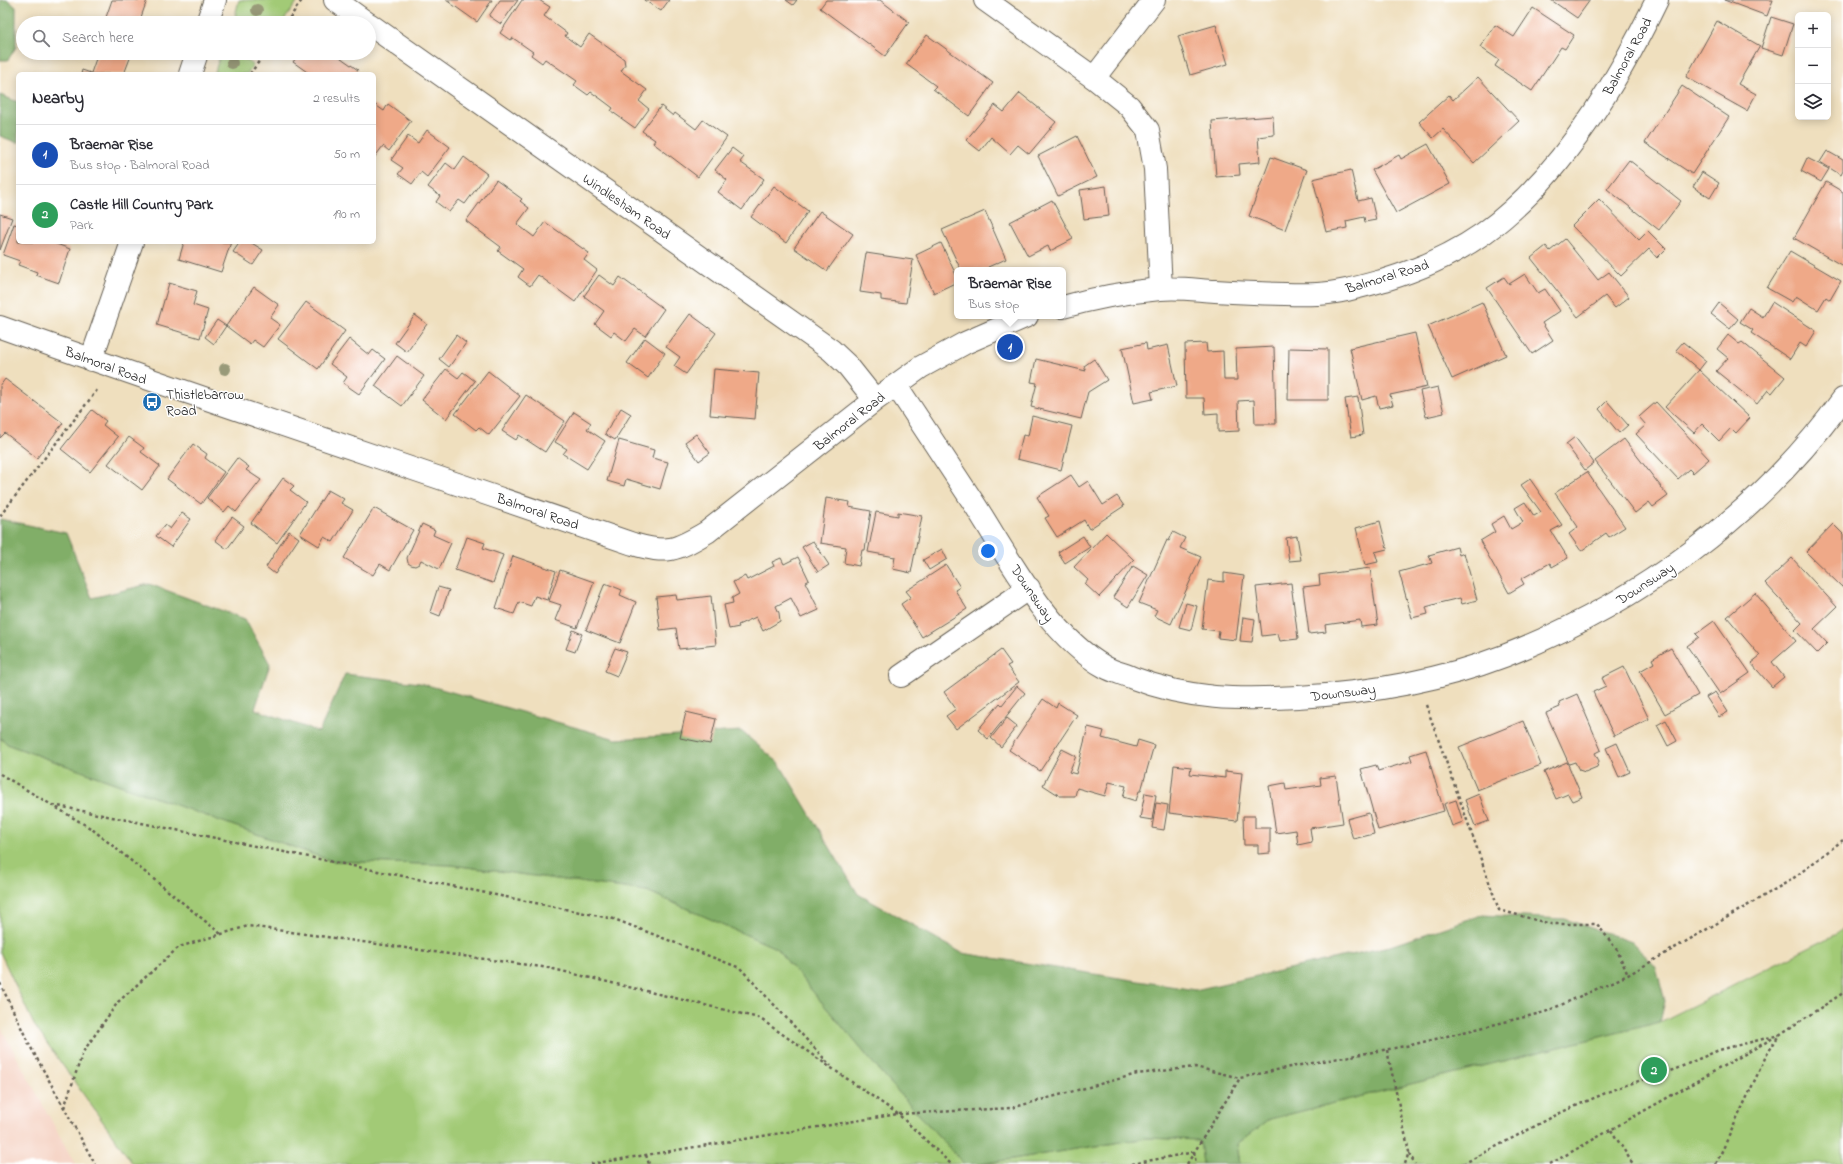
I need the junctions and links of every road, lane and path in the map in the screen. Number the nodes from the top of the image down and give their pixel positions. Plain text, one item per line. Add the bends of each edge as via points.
1 (215, 0) edge
2 (302, 0) edge
3 (335, 0) edge
4 (985, 0) edge
5 (1154, 0) edge
6 (1657, 0) edge
7 (209, 16) edge
8 (291, 16) edge
9 (357, 16) edge
10 (376, 30) edge
11 (195, 60) edge
12 (260, 60) edge
13 (191, 72) edge
14 (251, 72) edge
15 (1094, 78) junction
16 (131, 244) edge
17 (1161, 289) junction
18 (1066, 305) edge
19 (1020, 319) edge
20 (0, 327) edge
21 (91, 360) junction
22 (115, 367) junction
23 (896, 385) junction
24 (1843, 398) edge
25 (875, 400) junction
26 (0, 516) edge
27 (1029, 588) junction
28 (901, 676) dead end
29 (1416, 681) junction
30 (0, 774) edge
31 (53, 805) junction
32 (1843, 840) edge
33 (221, 934) junction
34 (1628, 975) junction
35 (0, 983) edge
36 (1843, 993) edge
37 (1779, 1035) junction
38 (1387, 1050) junction
39 (835, 1070) junction
40 (1240, 1078) junction
41 (64, 1108) junction
42 (898, 1114) junction
43 (1611, 1130) junction
44 (1194, 1152) junction
45 (1409, 1152) junction
46 (646, 1155) junction
47 (95, 1164) edge
48 (591, 1164) edge
49 (649, 1164) edge
50 (951, 1164) edge
51 (1132, 1164) edge
52 (1187, 1164) edge
53 (1196, 1164) edge
54 (1404, 1164) edge
55 (1415, 1164) edge
56 (1463, 1164) edge
57 (1550, 1164) edge
58 (1633, 1164) edge
59 (1716, 1164) edge

1 - 7 street
2 - 8 path
3 - 9 street, Windlesham Road
4 - 15 street
5 - 15 street
6 - 17 street, Balmoral Road via 1626,63 1572,144 1514,207 1457,250 1408,273 1347,290 1326,293
10 - 25 street, Windlesham Road via 831,350 848,366
11 - 13 street
12 - 14 path
15 - 17 street via 1129,106 1148,130 1155,169
16 - 21 street
17 - 18 street, Balmoral Road
19 - 23 street, Balmoral Road via 964,343 921,367
20 - 21 street, Balmoral Road
21 - 22 street, Balmoral Road
22 - 25 street, Balmoral Road via 655,550 665,550 691,542 707,532
22 - 26 path
23 - 25 street, Balmoral Road
23 - 27 street, Downsway
24 - 29 street, Downsway via 1784,470 1750,503 1676,563 1639,588 1601,611 1503,656
27 - 28 street
27 - 29 street, Downsway via 1055,626 1075,646 1106,668 1155,686 1206,697 1249,700 1336,694
29 - 34 path via 1499,910 1551,924 1597,924 1617,950
30 - 31 path
31 - 33 path via 92,829
31 - 39 path via 614,919 740,968
32 - 34 path via 1791,880
33 - 39 path via 248,926 549,968 760,1018
33 - 41 path via 179,947 118,1002 83,1052
34 - 38 path via 1545,1012
35 - 41 path
36 - 37 path
37 - 43 path
37 - 56 path via 1719,1050 1676,1069 1617,1088 1555,1116
37 - 59 path via 1766,1056
38 - 40 path
38 - 45 path
39 - 42 path
40 - 42 path via 1195,1067 1136,1074 1011,1108
40 - 44 path
41 - 47 path
42 - 46 path
42 - 50 path
43 - 57 path
43 - 58 path
44 - 51 path
44 - 52 path
44 - 53 path
45 - 54 path
45 - 55 path
46 - 48 path
46 - 49 path

